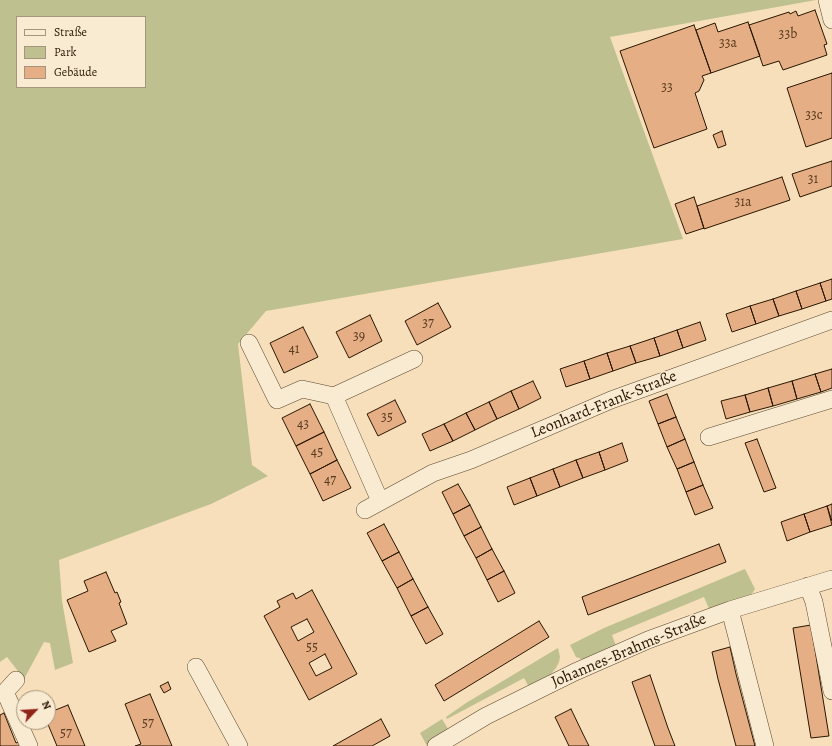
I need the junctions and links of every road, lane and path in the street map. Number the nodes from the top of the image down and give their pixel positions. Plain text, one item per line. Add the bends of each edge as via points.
1 (827, 1) edge
2 (832, 20) edge
3 (832, 320) edge
4 (248, 343) dead end
5 (414, 359) dead end
6 (334, 396) junction
7 (832, 399) edge
8 (709, 437) dead end
9 (380, 501) junction
10 (365, 510) dead end
11 (832, 579) edge
12 (808, 586) junction
13 (730, 610) junction
14 (196, 667) dead end
15 (16, 680) dead end
16 (832, 691) edge
17 (29, 746) edge
18 (239, 746) edge
19 (436, 746) edge
20 (765, 746) edge

1 - 2 street
3 - 9 street, Leonhard-Frank-Straße via 611,400 471,460 433,473
4 - 6 street via 277,400 302,389
5 - 6 street
6 - 9 street
7 - 8 street
9 - 10 street, Leonhard-Frank-Straße
11 - 12 street, Johannes-Brahms-Straße
12 - 13 street, Johannes-Brahms-Straße
12 - 16 street via 814,602
13 - 19 street, Johannes-Brahms-Straße via 648,640 575,672 486,716
13 - 20 street
14 - 18 street
15 - 17 street via 5,692

